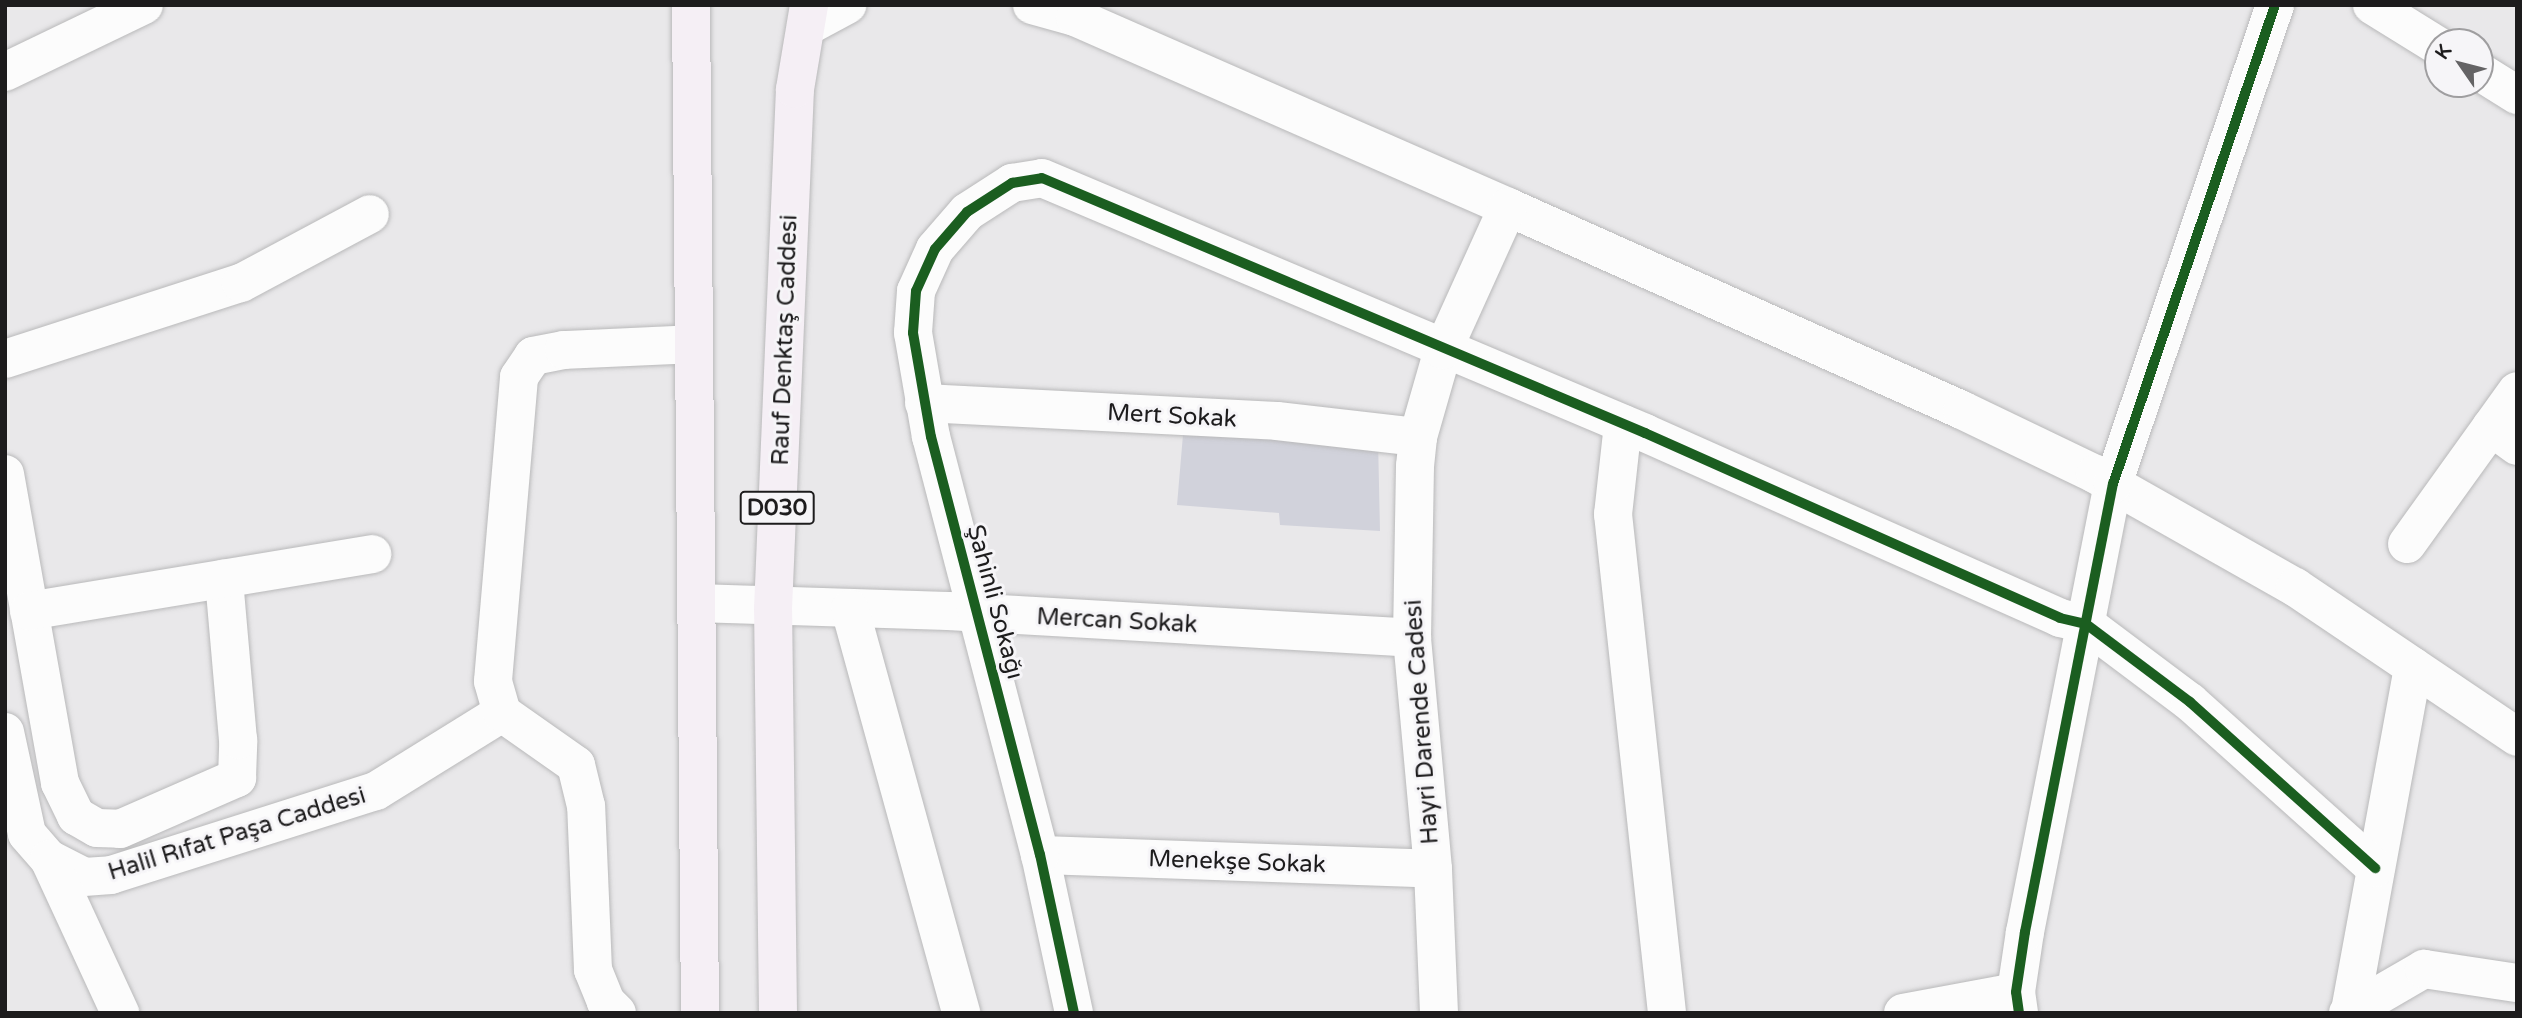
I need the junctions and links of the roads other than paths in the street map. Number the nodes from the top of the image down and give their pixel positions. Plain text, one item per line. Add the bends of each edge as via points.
1 (144, 5) edge
2 (691, 5) edge
3 (847, 5) edge
4 (1033, 5) edge
5 (2275, 5) edge
6 (2372, 5) edge
7 (807, 16) edge
8 (2424, 37) edge
9 (5, 72) edge
10 (2494, 81) edge
11 (2517, 95) edge
12 (1508, 208) junction
13 (370, 214) dead end
14 (694, 344) junction
15 (1443, 350) junction
16 (5, 359) edge
17 (2517, 391) edge
18 (924, 402) junction
19 (1623, 424) junction
20 (1418, 436) junction
21 (2504, 436) edge
22 (5, 474) edge
23 (2113, 484) junction
24 (2407, 544) dead end
25 (372, 554) dead end
26 (224, 579) junction
27 (696, 603) junction
28 (773, 609) junction
29 (850, 609) junction
30 (29, 611) junction
31 (975, 612) junction
32 (2086, 624) junction
33 (1412, 638) junction
34 (2413, 667) junction
35 (502, 713) junction
36 (5, 732) edge
37 (2517, 737) edge
38 (1040, 855) junction
39 (49, 859) junction
40 (2375, 868) junction
41 (1433, 869) junction
42 (2517, 983) edge
43 (2017, 1002) edge
44 (2349, 1012) edge
45 (120, 1013) edge
46 (617, 1013) edge
47 (700, 1013) edge
48 (778, 1013) edge
49 (961, 1013) edge
50 (1074, 1013) edge
51 (1439, 1013) edge
52 (1667, 1013) edge
53 (1903, 1013) edge

1 - 9 street
2 - 14 main road
3 - 7 street
4 - 12 street via 1075,17
5 - 23 street
6 - 8 street
7 - 28 main road, Rauf Denktaş Caddesi / D030 via 795,89
10 - 11 street
12 - 15 street, Hayri Darende Cadesi
12 - 23 street via 1962,410
13 - 16 street via 241,283
14 - 27 main road
14 - 35 street via 564,350 533,356 519,377 493,681
15 - 18 street, Şahinli Sokağı via 1042,177 1012,183 967,212 935,249 916,291 913,333
15 - 19 street, Şahinli Sokağı
15 - 20 street, Hayri Darende Cadesi
17 - 21 street
18 - 20 street, Mert Sokak via 1277,421
18 - 31 street, Şahinli Sokağı
19 - 32 street, Şahinli Sokağı via 2060,618
19 - 52 street via 1613,514
20 - 33 street, Hayri Darende Cadesi
21 - 24 street
22 - 30 street, Halil Rıfat Paşa Caddesi
23 - 32 street
23 - 34 street via 2295,587
25 - 26 street
26 - 30 street
26 - 30 street, Halil Rıfat Paşa Caddesi via 237,778 120,829 97,828 76,816 60,783
27 - 28 street, Mercan Sokak
27 - 47 main road
28 - 29 street, Mercan Sokak
28 - 48 main road, Rauf Denktaş Caddesi / D030
29 - 31 street, Mercan Sokak
29 - 49 street
31 - 33 street, Mercan Sokak
31 - 38 street, Şahinli Sokağı
32 - 40 street via 2190,702
32 - 43 street
33 - 41 street, Hayri Darende Cadesi
34 - 37 street
34 - 40 street
35 - 39 street, Halil Rıfat Paşa Caddesi via 376,791 111,875 84,877
35 - 46 street via 576,765 586,806 593,970 606,1002
36 - 39 street, Halil Rıfat Paşa Caddesi via 27,834
38 - 41 street, Menekşe Sokak
38 - 50 street, Şahinli Sokağı
39 - 45 street
40 - 44 street
41 - 51 street, Hayri Darende Cadesi
42 - 44 street via 2424,969
43 - 53 street

